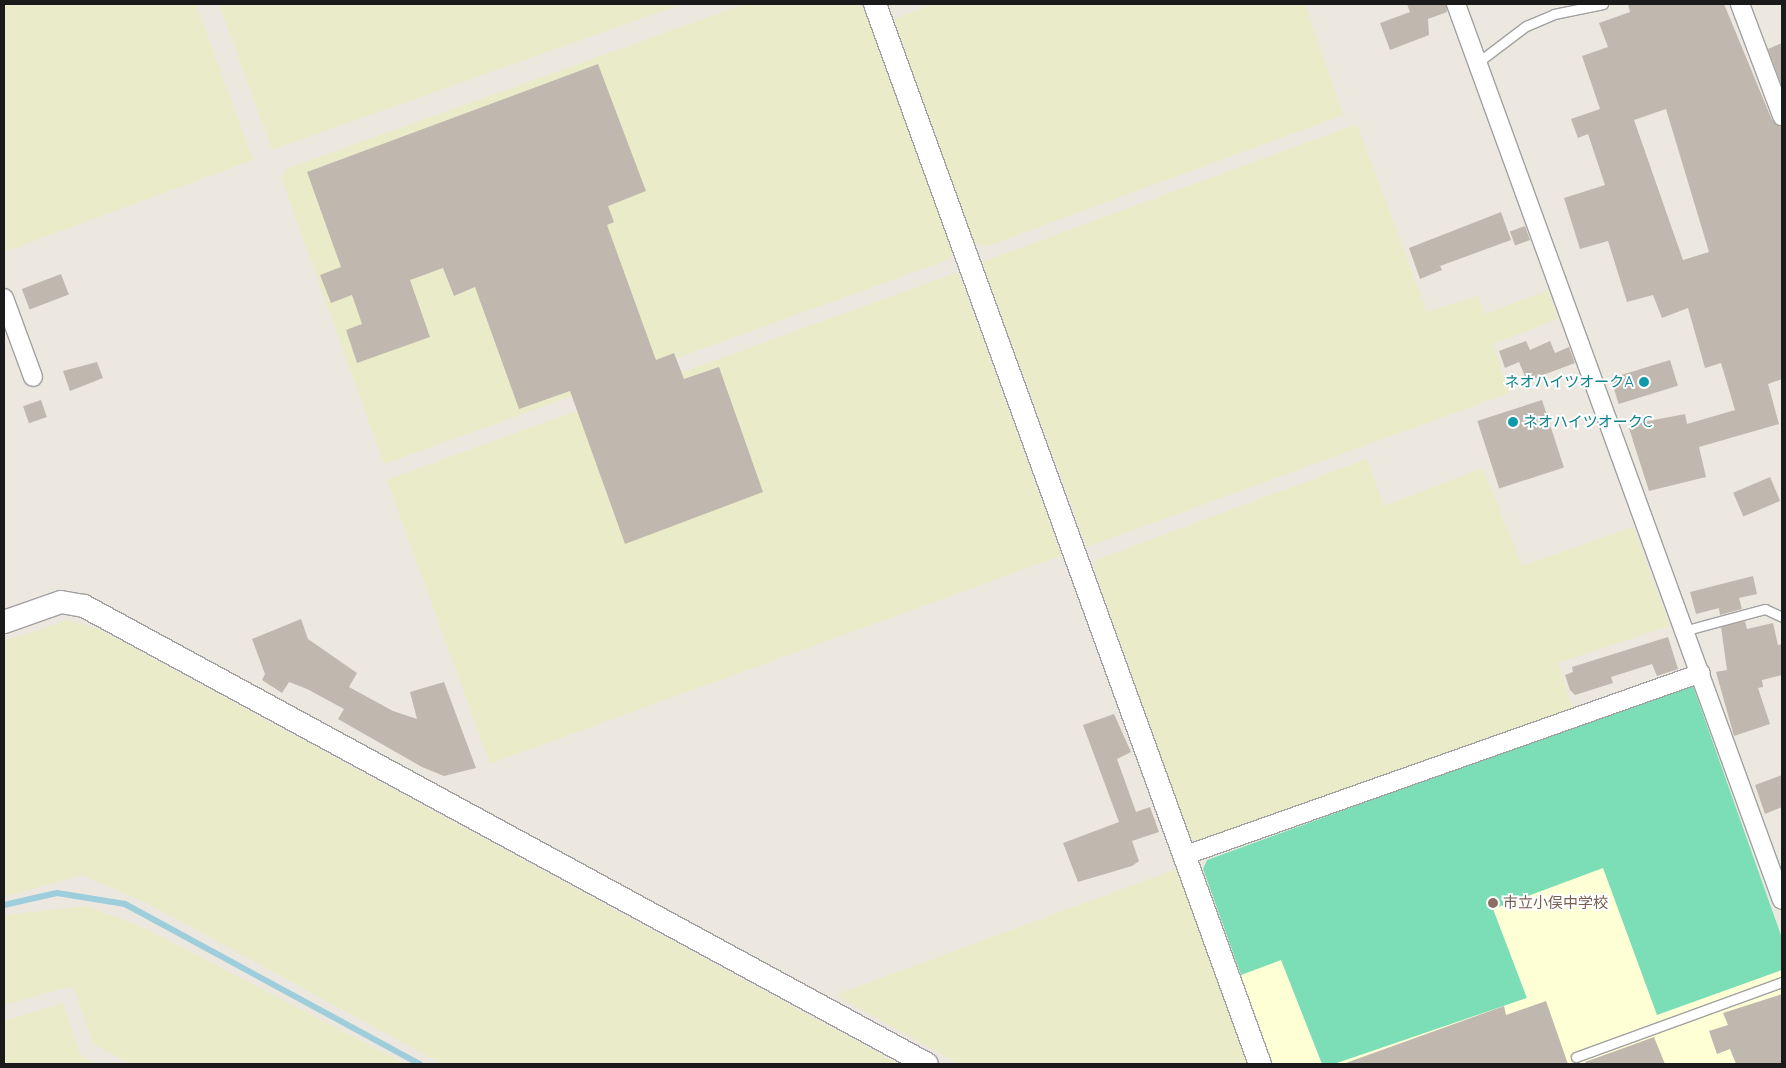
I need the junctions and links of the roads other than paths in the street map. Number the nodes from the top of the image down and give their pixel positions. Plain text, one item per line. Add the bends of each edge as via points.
1 (875, 4) edge
2 (1456, 4) edge
3 (1603, 4) edge
4 (1740, 4) edge
5 (1477, 63) junction
6 (1782, 116) edge
7 (4, 298) edge
8 (33, 377) dead end
9 (1782, 617) edge
10 (4, 622) edge
11 (1687, 630) junction
12 (1700, 673) junction
13 (1186, 855) junction
14 (1782, 900) edge
15 (1782, 982) edge
16 (1576, 1057) dead end
17 (927, 1064) edge
18 (1260, 1064) edge

1 - 13 street
2 - 5 street
3 - 5 lane via 1554,14 1526,26
4 - 6 street
5 - 11 street
7 - 8 street
9 - 11 lane via 1765,609
10 - 17 street via 61,602 84,606
11 - 12 street
12 - 13 street
12 - 14 street
13 - 18 street
15 - 16 lane

